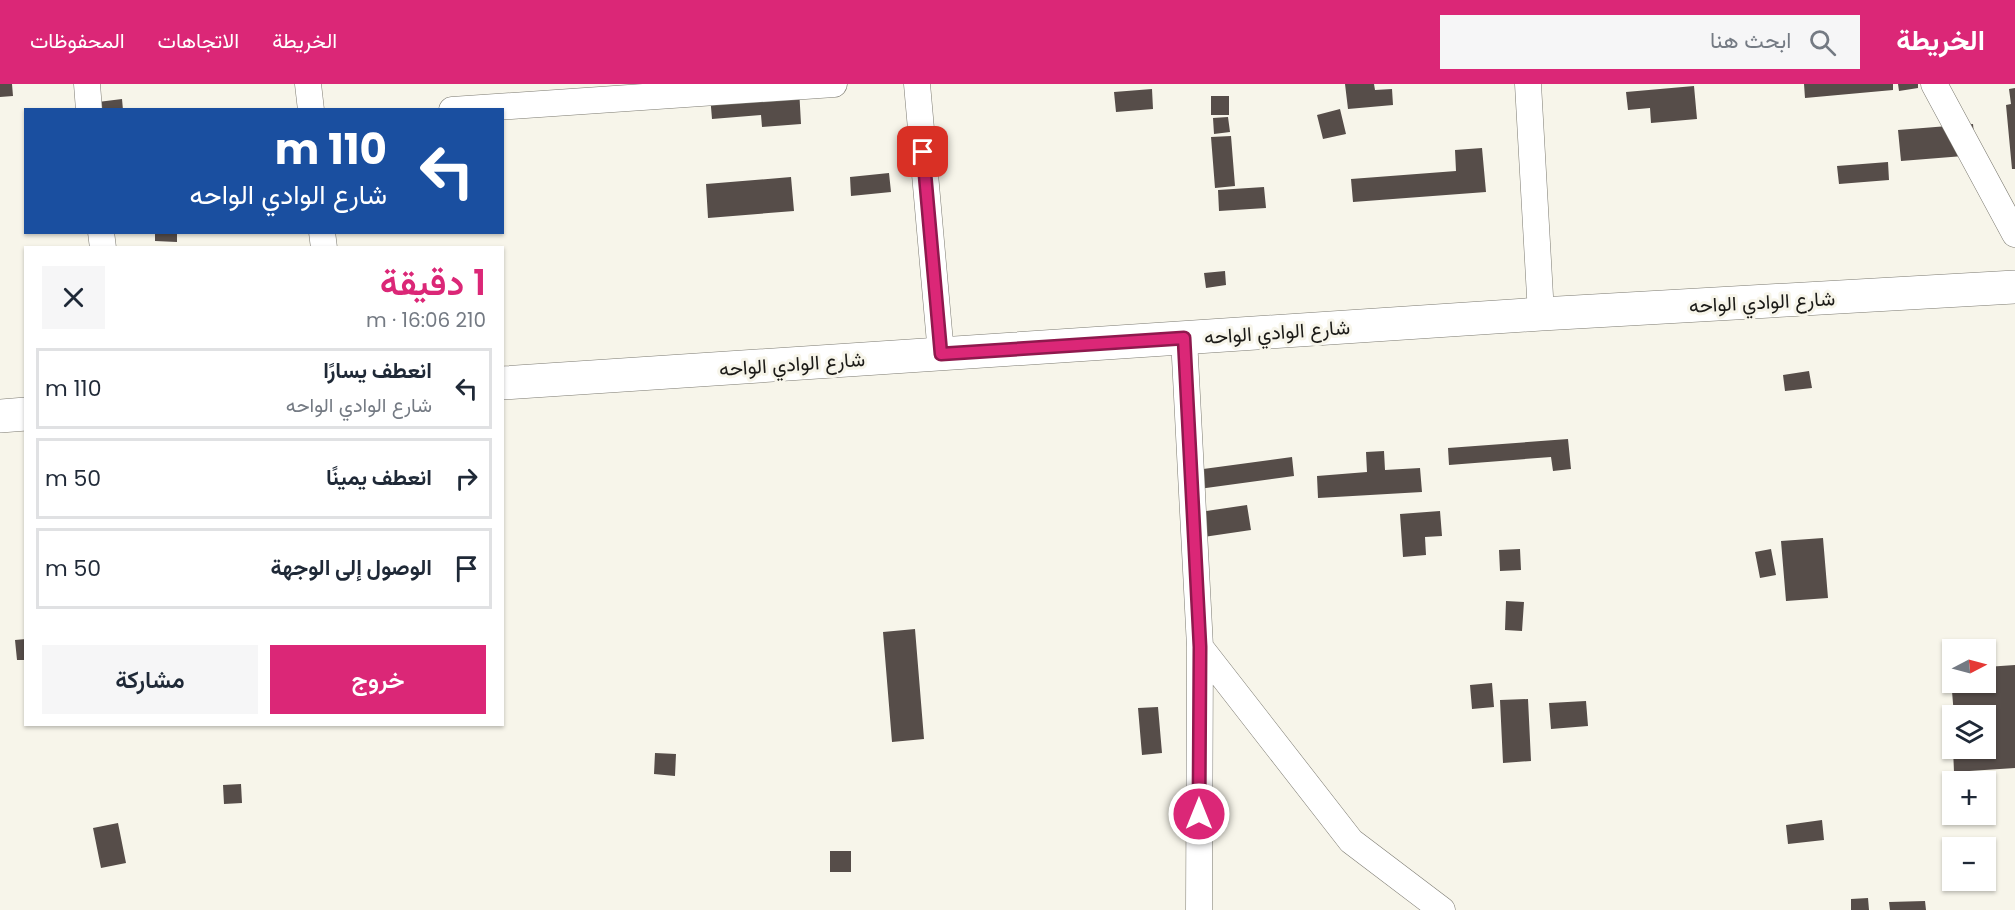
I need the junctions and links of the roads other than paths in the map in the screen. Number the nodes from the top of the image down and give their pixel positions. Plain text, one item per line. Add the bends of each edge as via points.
1 (87, 84) edge
2 (308, 84) edge
3 (834, 84) edge
4 (917, 84) edge
5 (1528, 84) edge
6 (1934, 84) edge
7 (679, 89) edge
8 (544, 94) edge
9 (89, 108) edge
10 (311, 108) edge
11 (464, 108) edge
12 (2015, 234) edge
13 (2015, 287) edge
14 (1541, 314) junction
15 (1184, 338) junction
16 (941, 354) junction
17 (504, 383) edge
18 (24, 414) edge
19 (0, 416) edge
20 (1200, 647) junction
21 (1199, 910) edge
22 (1442, 910) edge

1 - 9 street
2 - 10 street
3 - 7 street
4 - 16 street
5 - 14 street
6 - 12 street
7 - 8 street
8 - 11 street
13 - 14 main road, شارع الوادي الواحه
14 - 15 main road, شارع الوادي الواحه
15 - 16 main road, شارع الوادي الواحه
15 - 20 street
16 - 17 main road, شارع الوادي الواحه
18 - 19 main road
20 - 21 street
20 - 22 street via 1352,841

